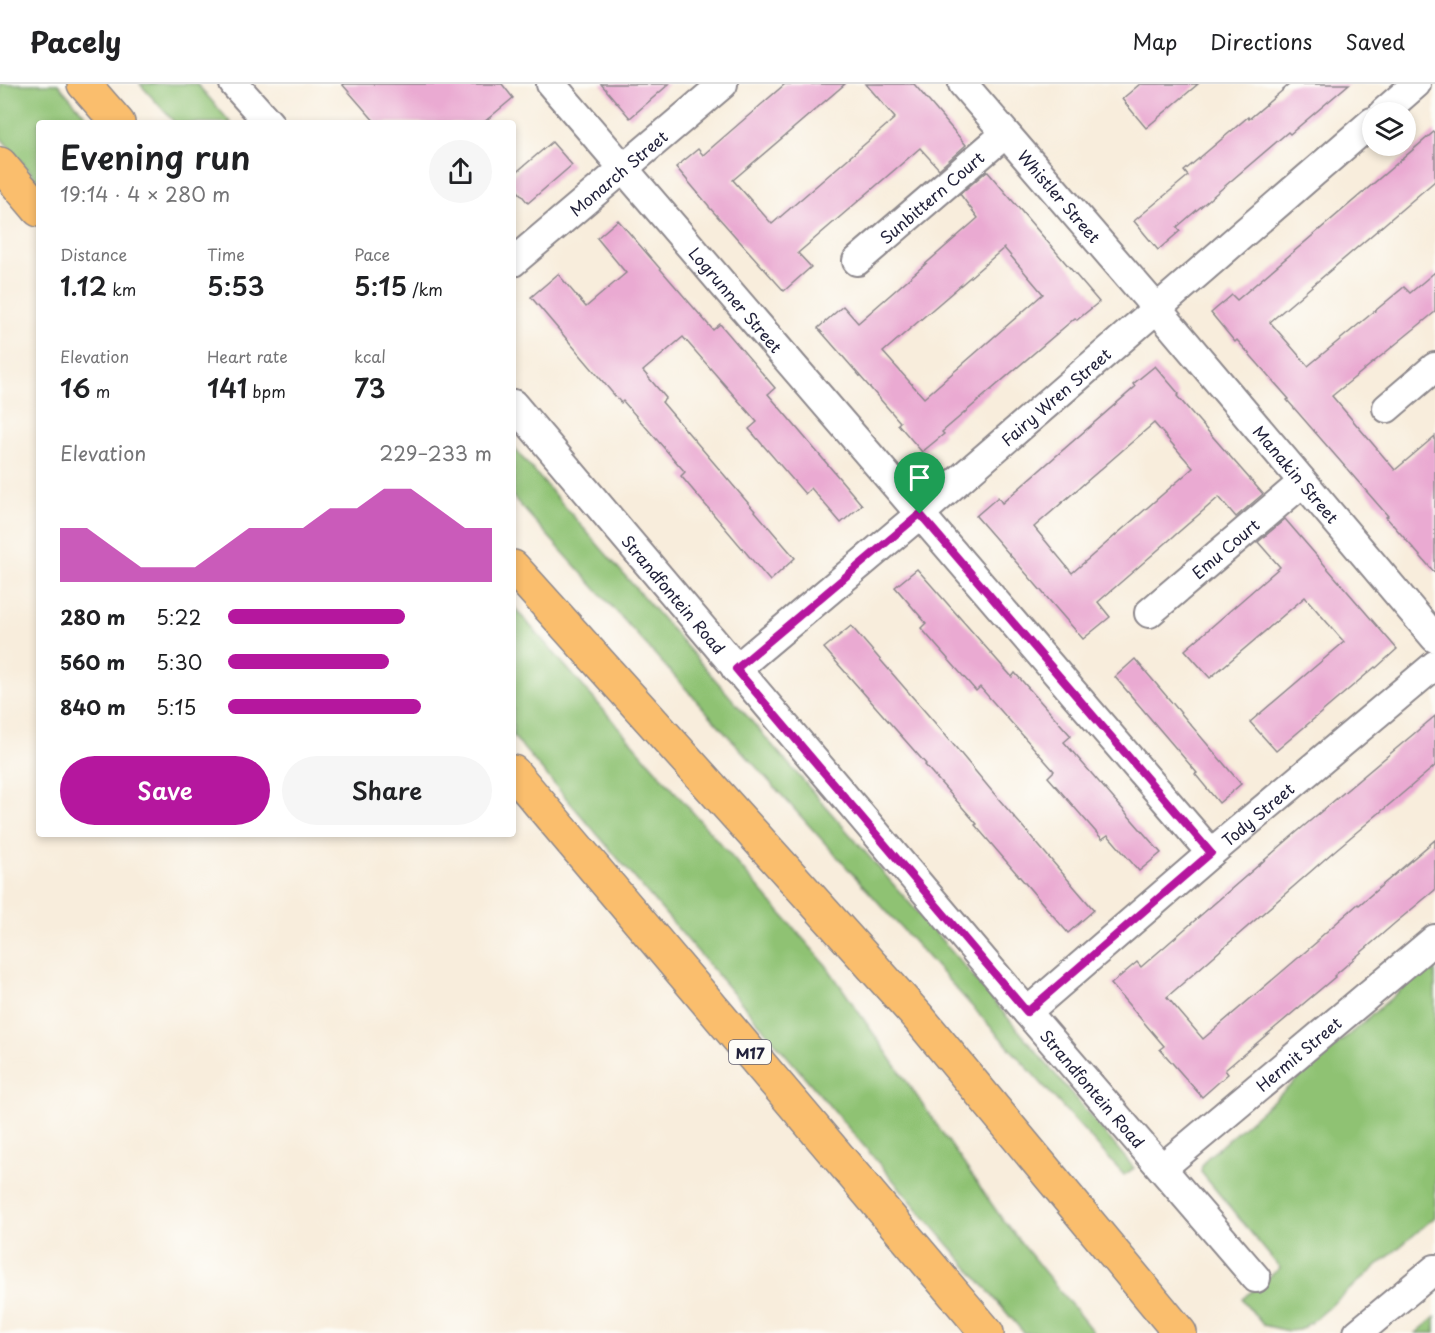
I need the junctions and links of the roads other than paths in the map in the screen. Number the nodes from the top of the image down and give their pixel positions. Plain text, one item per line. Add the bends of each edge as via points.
1 (84, 84) edge
2 (234, 84) edge
3 (551, 84) edge
4 (723, 84) edge
5 (963, 84) edge
6 (1416, 84) edge
7 (1395, 102) edge
8 (115, 120) edge
9 (266, 120) edge
10 (1362, 131) edge
11 (1005, 134) junction
12 (0, 164) edge
13 (624, 169) junction
14 (36, 206) edge
15 (516, 259) edge
16 (857, 261) dead end
17 (1157, 309) junction
18 (1435, 367) edge
19 (516, 408) edge
20 (1387, 408) dead end
21 (1303, 483) junction
22 (920, 514) junction
23 (516, 570) edge
24 (1149, 613) dead end
25 (1435, 638) edge
26 (1435, 665) edge
27 (736, 669) junction
28 (516, 776) edge
29 (1211, 853) junction
30 (1435, 939) edge
31 (1027, 1012) junction
32 (1162, 1168) junction
33 (1435, 1269) edge
34 (1256, 1278) dead end
35 (987, 1333) edge
36 (1180, 1333) edge
37 (1358, 1333) edge

1 - 8 main road
2 - 9 street
3 - 13 street, Logrunner Street
4 - 13 street, Monarch Street
5 - 11 street, Whistler Street
6 - 7 street
10 - 17 street, Fairy Wren Street
11 - 16 street, Sunbittern Court
11 - 17 street, Whistler Street
12 - 14 main road
13 - 15 street, Monarch Street
13 - 22 street, Logrunner Street
17 - 21 street, Manakin Street
17 - 22 street, Fairy Wren Street
18 - 20 street
19 - 27 street, Strandfontein Road
21 - 24 street, Emu Court
21 - 25 street, Manakin Street
22 - 27 street, Fairy Wren Street
22 - 29 street, Logrunner Street
23 - 36 main road via 918,1017
26 - 29 street, Tody Street
27 - 31 street, Strandfontein Road
28 - 35 main road, M17
29 - 31 street, Tody Street
30 - 32 street, Hermit Street
31 - 32 street, Strandfontein Road
32 - 34 street, Strandfontein Road
33 - 37 street

